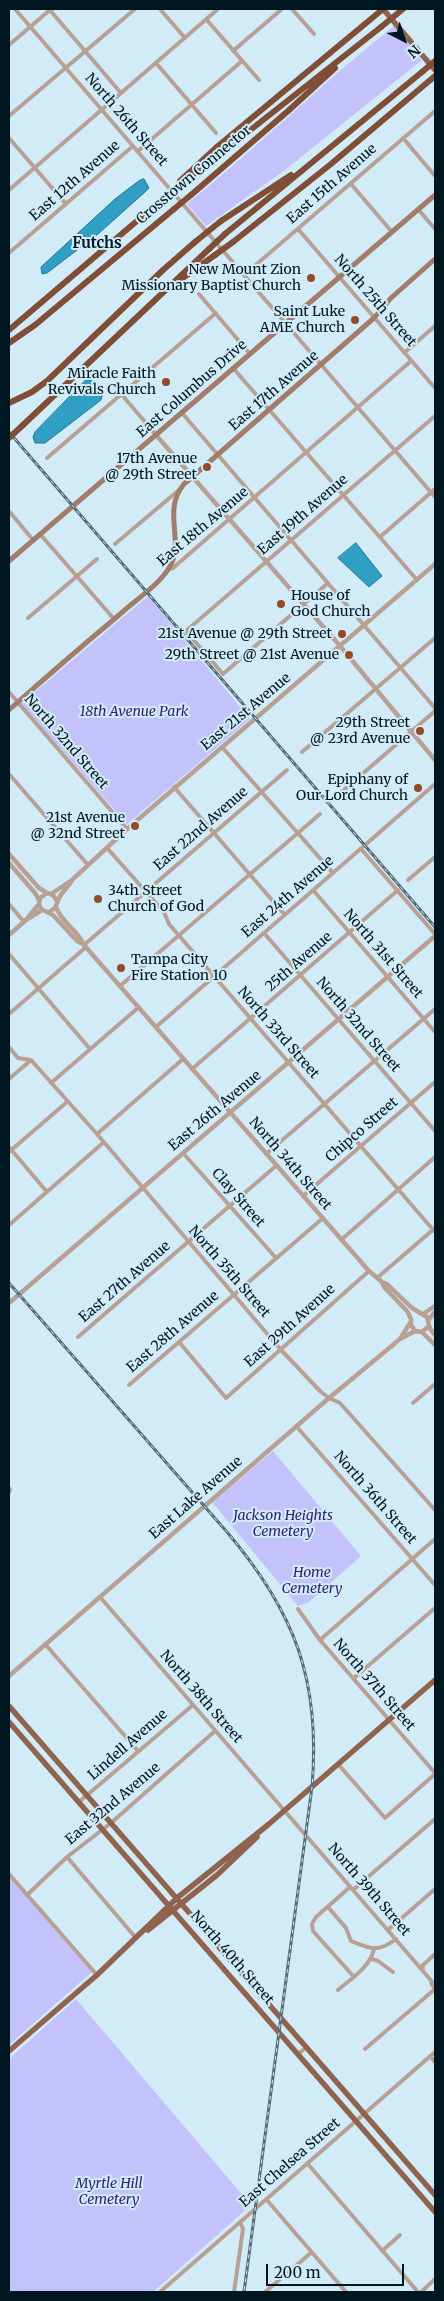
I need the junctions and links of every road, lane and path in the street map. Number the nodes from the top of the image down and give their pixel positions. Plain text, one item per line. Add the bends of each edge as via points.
1 (15, 9) edge
2 (50, 9) edge
3 (135, 9) edge
4 (160, 9) edge
5 (218, 9) edge
6 (282, 9) edge
7 (383, 9) edge
8 (403, 9) edge
9 (295, 10) edge
10 (206, 20) junction
11 (30, 26) junction
12 (314, 34) dead end
13 (185, 38) junction
14 (367, 38) junction
15 (9, 45) edge
16 (85, 51) junction
17 (233, 51) junction
18 (242, 61) junction
19 (435, 61) edge
20 (156, 63) junction
21 (66, 68) junction
22 (435, 70) edge
23 (435, 76) edge
24 (258, 80) dead end
25 (121, 93) junction
26 (191, 104) junction
27 (102, 110) junction
28 (435, 111) edge
29 (9, 116) edge
30 (216, 133) dead end
31 (9, 138) edge
32 (403, 138) junction
33 (133, 146) junction
34 (138, 151) junction
35 (34, 168) junction
36 (304, 168) junction
37 (435, 176) edge
38 (181, 182) junction
39 (351, 184) junction
40 (9, 190) edge
41 (435, 195) edge
42 (66, 204) junction
43 (418, 209) junction
44 (298, 229) junction
45 (435, 229) edge
46 (392, 232) junction
47 (9, 253) edge
48 (435, 260) edge
49 (244, 275) junction
50 (340, 277) junction
51 (160, 294) junction
52 (199, 294) dead end
53 (216, 313) junction
54 (374, 318) junction
55 (285, 324) junction
56 (435, 326) edge
57 (9, 330) edge
58 (9, 343) edge
59 (404, 353) junction
60 (250, 354) junction
61 (411, 361) junction
62 (321, 365) junction
63 (233, 368) junction
64 (435, 388) edge
65 (117, 389) dead end
66 (122, 395) junction
67 (9, 403) edge
68 (358, 408) junction
69 (270, 410) junction
70 (182, 413) junction
71 (435, 416) edge
72 (156, 435) junction
73 (9, 438) edge
74 (395, 451) junction
75 (307, 453) junction
76 (218, 455) junction
77 (47, 458) dead end
78 (192, 476) junction
79 (179, 490) junction
80 (433, 491) edge
81 (344, 495) junction
82 (435, 497) edge
83 (255, 498) junction
84 (9, 511) edge
85 (230, 519) junction
86 (40, 534) junction
87 (380, 537) junction
88 (33, 540) junction
89 (291, 540) junction
90 (114, 544) dead end
91 (97, 559) dead end
92 (9, 561) edge
93 (267, 561) junction
94 (435, 564) edge
95 (168, 570) junction
96 (76, 577) junction
97 (417, 580) junction
98 (328, 583) junction
99 (304, 604) junction
100 (28, 618) dead end
101 (114, 619) junction
102 (364, 625) junction
103 (435, 638) edge
104 (340, 646) junction
105 (400, 668) junction
106 (375, 690) junction
107 (9, 692) edge
108 (17, 702) junction
109 (435, 709) edge
110 (9, 710) edge
111 (411, 732) junction
112 (222, 747) junction
113 (302, 752) dead end
114 (435, 760) edge
115 (287, 770) dead end
116 (9, 774) edge
117 (435, 784) edge
118 (174, 788) junction
119 (262, 791) junction
120 (338, 795) dead end
121 (320, 814) dead end
122 (126, 829) junction
123 (214, 833) junction
124 (298, 833) junction
125 (106, 848) junction
126 (362, 850) junction
127 (9, 854) edge
128 (435, 857) edge
129 (9, 863) edge
130 (88, 865) junction
131 (333, 873) junction
132 (250, 874) junction
133 (72, 880) junction
134 (408, 880) dead end
135 (313, 890) junction
136 (398, 890) junction
137 (145, 892) junction
138 (49, 894) junction
139 (57, 901) junction
140 (39, 902) junction
141 (9, 904) edge
142 (56, 907) junction
143 (42, 910) junction
144 (49, 912) junction
145 (285, 915) junction
146 (25, 921) junction
147 (264, 933) junction
148 (350, 933) junction
149 (9, 935) edge
150 (179, 935) junction
151 (435, 935) edge
152 (85, 946) junction
153 (9, 954) edge
154 (215, 976) junction
155 (300, 976) junction
156 (388, 977) junction
157 (120, 986) junction
158 (38, 988) junction
159 (138, 1007) junction
160 (435, 1009) edge
161 (9, 1014) edge
162 (250, 1018) junction
163 (424, 1019) junction
164 (339, 1020) junction
165 (156, 1027) junction
166 (435, 1032) edge
167 (9, 1047) edge
168 (90, 1049) junction
169 (31, 1060) junction
170 (183, 1060) junction
171 (374, 1062) junction
172 (289, 1063) junction
173 (192, 1069) junction
174 (9, 1079) edge
175 (435, 1082) edge
176 (51, 1083) junction
177 (67, 1102) junction
178 (411, 1103) junction
179 (325, 1104) junction
180 (230, 1112) junction
181 (435, 1131) edge
182 (97, 1134) junction
183 (104, 1142) junction
184 (361, 1146) junction
185 (10, 1150) edge
186 (183, 1153) junction
187 (266, 1154) junction
188 (435, 1157) edge
189 (277, 1165) junction
190 (142, 1187) junction
191 (398, 1189) junction
192 (47, 1192) junction
193 (303, 1196) junction
194 (229, 1206) junction
195 (323, 1218) junction
196 (9, 1225) edge
197 (434, 1230) edge
198 (341, 1240) junction
199 (187, 1242) junction
200 (276, 1258) junction
201 (369, 1271) junction
202 (377, 1278) junction
203 (382, 1282) junction
204 (235, 1294) junction
205 (9, 1303) edge
206 (435, 1306) edge
207 (435, 1312) edge
208 (420, 1313) junction
209 (429, 1319) junction
210 (411, 1321) junction
211 (429, 1326) junction
212 (415, 1331) junction
213 (422, 1332) junction
214 (435, 1335) edge
215 (78, 1337) dead end
216 (400, 1339) junction
217 (179, 1342) junction
218 (435, 1345) edge
219 (281, 1350) junction
220 (435, 1384) edge
221 (129, 1385) dead end
222 (329, 1398) junction
223 (413, 1403) dead end
224 (297, 1427) junction
225 (435, 1510) edge
226 (435, 1539) edge
227 (413, 1559) junction
228 (435, 1585) edge
229 (100, 1597) junction
230 (435, 1608) edge
231 (298, 1610) dead end
232 (320, 1640) junction
233 (45, 1644) junction
234 (9, 1676) edge
235 (354, 1678) junction
236 (435, 1680) edge
237 (193, 1705) junction
238 (9, 1706) edge
239 (389, 1720) junction
240 (9, 1722) edge
241 (215, 1731) junction
242 (41, 1743) junction
243 (33, 1750) junction
244 (138, 1751) junction
245 (338, 1764) junction
246 (435, 1773) edge
247 (87, 1795) junction
248 (79, 1802) junction
249 (285, 1810) junction
250 (435, 1819) edge
251 (111, 1823) junction
252 (269, 1824) junction
253 (103, 1830) junction
254 (67, 1857) junction
255 (9, 1874) edge
256 (352, 1889) junction
257 (435, 1889) edge
258 (27, 1895) junction
259 (177, 1898) junction
260 (169, 1905) junction
261 (183, 1905) junction
262 (328, 1907) junction
263 (174, 1911) junction
264 (388, 1930) junction
265 (136, 1938) junction
266 (396, 1939) junction
267 (374, 1949) junction
268 (435, 1954) edge
269 (372, 1960) junction
270 (392, 1972) dead end
271 (242, 1973) junction
272 (97, 1975) junction
273 (354, 1977) junction
274 (428, 1977) junction
275 (234, 1979) junction
276 (435, 1985) edge
277 (338, 1990) dead end
278 (307, 2047) junction
279 (366, 2049) dead end
280 (9, 2051) edge
281 (435, 2052) edge
282 (298, 2054) junction
283 (430, 2056) junction
284 (435, 2062) edge
285 (364, 2113) junction
286 (356, 2120) junction
287 (307, 2164) junction
288 (412, 2169) junction
289 (404, 2176) junction
290 (435, 2195) edge
291 (266, 2199) junction
292 (434, 2208) edge
293 (240, 2222) junction
294 (400, 2235) dead end
295 (382, 2251) junction
296 (312, 2252) junction
297 (435, 2279) edge
298 (160, 2292) edge
299 (234, 2292) edge
300 (265, 2292) edge
301 (346, 2292) edge
302 (419, 2292) edge

1 - 11 street, North 26th Street
2 - 11 street
2 - 16 street
3 - 16 street
4 - 13 street
5 - 10 street
6 - 17 street
7 - 22 main road
7 - 38 highway via 232,134
8 - 14 highway, bridge
9 - 12 street
10 - 13 street
10 - 17 street
11 - 15 street
11 - 21 street, North 26th Street
13 - 20 street
14 - 38 highway
14 - 58 highway, Crosstown Connector, bridge via 190,195 22,336
16 - 21 street
16 - 25 street
17 - 18 street
18 - 24 street
18 - 26 street, East 12th Avenue
19 - 36 highway, bridge
20 - 25 street
20 - 26 street
21 - 27 street, North 26th Street
21 - 29 street
23 - 51 highway, bridge via 332,164 233,242
25 - 27 street
26 - 30 street
26 - 34 street, East 12th Avenue
27 - 33 street, North 26th Street
27 - 35 street
28 - 32 street, East 15th Avenue
31 - 35 street
32 - 37 street
32 - 39 street, East 15th Avenue
33 - 34 street, North 26th Street
33 - 42 street, East 12th Avenue
34 - 49 street, North 26th Street
35 - 40 street
35 - 42 street
36 - 51 highway, bridge
36 - 67 highway, bridge via 221,221 157,276 61,368 32,392
38 - 57 highway, bridge
39 - 44 street, East 15th Avenue
39 - 46 street
41 - 43 main road, East Columbus Drive
42 - 47 street, East 12th Avenue
43 - 45 street
43 - 46 main road, East Columbus Drive
44 - 49 street, East 15th Avenue
44 - 50 street, North 25th Street
46 - 50 main road, East Columbus Drive
48 - 54 main road, East 17th Avenue via 391,298
49 - 55 street, North 26th Street
50 - 54 street, North 25th Street
50 - 55 main road, East Columbus Drive
51 - 73 highway, bridge
52 - 53 street
53 - 60 street
53 - 66 street
54 - 59 street, North 25th Street
54 - 62 main road, East 17th Avenue
55 - 60 main road, East Columbus Drive
55 - 62 street, North 26th Street
56 - 59 street
59 - 61 street, North 25th Street
60 - 63 main road, East Columbus Drive
61 - 64 street, North 25th Street
61 - 68 street, East 18th Avenue
62 - 68 street, North 26th Street
62 - 69 main road, East 17th Avenue
63 - 69 street
63 - 70 main road, East Columbus Drive
65 - 66 street
66 - 72 street
66 - 77 street
68 - 74 street, North 26th Street
68 - 75 street, East 18th Avenue
69 - 75 street
69 - 76 main road, East 17th Avenue
70 - 72 main road, East Columbus Drive
70 - 76 street
71 - 74 street, East 19th Avenue
72 - 78 street
72 - 86 main road, East Columbus Drive
74 - 80 street, North 26th Street
74 - 81 street, East 19th Avenue
75 - 81 street
75 - 83 street, East 18th Avenue
76 - 78 main road, East 17th Avenue
76 - 83 street
78 - 79 main road, East 17th Avenue
78 - 85 street
79 - 90 street
79 - 95 main road via 172,515 174,560
80 - 82 street, North 26th Street
80 - 87 street
81 - 87 street
81 - 89 street, East 19th Avenue
83 - 85 street, East 18th Avenue
83 - 89 street
84 - 88 street
85 - 93 street
85 - 95 street, East 18th Avenue
86 - 88 main road, East Columbus Drive
86 - 96 street
87 - 97 street
88 - 92 main road, East Columbus Drive
89 - 93 street, East 19th Avenue
89 - 98 street
91 - 96 street
93 - 99 street
93 - 99 street, East 19th Avenue via 186,631 223,674
94 - 97 street, East 21st Avenue
95 - 101 main road, East 18th Avenue
96 - 100 street
96 - 101 street
97 - 102 street, East 21st Avenue
98 - 99 street
98 - 102 street
99 - 104 street
101 - 108 main road, East 18th Avenue
102 - 104 street, East 21st Avenue
102 - 105 street
103 - 105 street
104 - 106 street
104 - 112 street, East 21st Avenue
105 - 106 street
105 - 109 street
106 - 111 street
106 - 113 street
107 - 108 street, North 32nd Street
108 - 110 main road, East 18th Avenue
108 - 122 street, North 32nd Street
109 - 111 street
111 - 114 street
111 - 120 street
112 - 118 street, East 21st Avenue
112 - 119 street
115 - 119 street, East 22nd Avenue
116 - 130 street
117 - 126 street, East 24th Avenue
118 - 122 street, East 21st Avenue
118 - 123 street
119 - 123 street, East 22nd Avenue
119 - 124 street
121 - 124 street
122 - 125 street, East 21st Avenue
123 - 132 street
123 - 137 street, East 22nd Avenue
124 - 131 street
124 - 132 street
125 - 130 street, East 21st Avenue
125 - 137 street, North 33rd Street
126 - 131 street, East 24th Avenue
126 - 136 street
127 - 138 street via 39,888
128 - 134 street
129 - 140 street
130 - 133 street, East 21st Avenue
131 - 135 street, East 24th Avenue
132 - 145 street
132 - 150 street
133 - 138 street, East 21st Avenue
133 - 139 street, East 21st Avenue
135 - 145 street, East 24th Avenue
135 - 148 street, North 31st Street
136 - 148 street, 25th Avenue
136 - 151 street
137 - 150 street, North 33rd Street
137 - 152 street, East 22nd Avenue
138 - 139 street
138 - 140 street
139 - 142 street
140 - 143 street
140 - 146 street
141 - 146 street
142 - 144 street
142 - 152 street, North 34th Street
143 - 144 street
143 - 146 street
144 - 152 street, North 34th Street
145 - 147 street, East 24th Avenue
146 - 149 street
147 - 154 street, East 24th Avenue
147 - 155 street, North 32nd Street
148 - 155 street, 25th Avenue
148 - 156 street, North 31st Street
150 - 154 street, North 33rd Street
150 - 157 street
151 - 156 street, East 26th Avenue
152 - 157 street, North 34th Street
152 - 158 street, East 22nd Avenue
153 - 158 street
154 - 162 street, North 33rd Street
154 - 165 street, East 24th Avenue
155 - 162 street, 25th Avenue
155 - 164 street, North 32nd Street
156 - 163 street, North 31st Street
156 - 164 street, East 26th Avenue
157 - 159 street, North 34th Street
158 - 161 street, East 22nd Avenue
158 - 168 street
159 - 165 street, North 34th Street
159 - 168 street
160 - 163 street
162 - 172 street, North 33rd Street
162 - 173 street, 25th Avenue
163 - 166 street, North 31st Street
163 - 171 street
164 - 171 street, North 32nd Street
164 - 172 street, East 26th Avenue
165 - 170 street, North 34th Street
167 - 169 street, North 35th Street via 18,1058
168 - 176 street
169 - 174 street
169 - 176 street, North 35th Street
170 - 173 street, North 34th Street
170 - 182 street
171 - 178 street, North 32nd Street
171 - 179 street
172 - 179 street, North 33rd Street
172 - 180 street, East 26th Avenue
173 - 180 street, North 34th Street
175 - 178 street, Chipco Street
176 - 177 street, North 35th Street
177 - 182 street, North 35th Street
177 - 185 street
178 - 181 street, North 32nd Street
178 - 184 street, Chipco Street
179 - 184 street, North 33rd Street
179 - 187 street
180 - 186 street, East 26th Avenue
180 - 187 street, North 34th Street
182 - 183 street, North 35th Street
183 - 190 street, North 35th Street
183 - 192 street
184 - 191 street, North 33rd Street
184 - 193 street, Chipco Street
185 - 192 street
186 - 190 street, East 26th Avenue
186 - 194 street, Clay Street
187 - 189 street, North 34th Street
188 - 191 street
189 - 193 street, North 34th Street
189 - 194 street, East 27th Avenue
190 - 199 street, North 35th Street
190 - 205 street, East 26th Avenue
191 - 197 street, North 33rd Street
191 - 198 street
192 - 196 street
193 - 195 street, North 34th Street
194 - 199 street, East 27th Avenue
194 - 200 street, Clay Street
195 - 198 street, North 34th Street
195 - 200 street, East 28th Avenue
197 - 202 street
198 - 201 street, North 34th Street
199 - 204 street, North 35th Street
199 - 215 street, East 27th Avenue
200 - 204 street, East 28th Avenue
201 - 202 street, North 34th Street
201 - 219 street, East 29th Avenue
202 - 203 street, North 34th Street
203 - 208 street, North 34th Street
203 - 210 street, North 34th Street via 407,1311
204 - 217 street, East 28th Avenue
204 - 219 street, North 35th Street
206 - 208 street
207 - 209 street
208 - 209 street
208 - 210 street
209 - 211 street
210 - 212 street
210 - 216 street, East Lake Avenue
211 - 213 street
211 - 214 street
212 - 213 street
212 - 216 street, East Lake Avenue
213 - 218 street
216 - 222 street, East Lake Avenue
217 - 219 street, East 29th Avenue via 226,1398
217 - 221 street, East 28th Avenue
219 - 222 street, North 35th Street
220 - 223 street
222 - 224 street, East Lake Avenue
222 - 225 street, North 35th Street via 340,1403
224 - 227 street, North 36th Street
224 - 229 street, East Lake Avenue
226 - 227 street
227 - 228 street, North 36th Street
227 - 232 street
229 - 233 street, East Lake Avenue
229 - 237 street, North 38th Street
230 - 235 street
231 - 232 street, North 37th Street
232 - 235 street, North 37th Street
233 - 234 street, East Lake Avenue
233 - 244 street
235 - 239 street, North 37th Street
236 - 239 main road
237 - 241 street, North 38th Street
237 - 244 street, Lindell Avenue
238 - 242 main road, North 40th Street
239 - 245 main road
239 - 246 street, North 37th Street
240 - 243 main road, North 40th Street
241 - 249 street, North 38th Street
241 - 251 street, East 32nd Avenue
242 - 243 street
242 - 247 main road, North 40th Street
243 - 248 main road, North 40th Street
244 - 247 street, Lindell Avenue
245 - 246 street via 385,1818
245 - 249 main road
247 - 248 street, Lindell Avenue
247 - 251 main road, North 40th Street
248 - 253 main road, North 40th Street
249 - 252 main road
249 - 256 street, North 39th Street
250 - 256 street
251 - 253 street, East 32nd Avenue
251 - 259 main road, North 40th Street
252 - 259 main road
252 - 261 main road
253 - 254 street, East 32nd Avenue
253 - 260 main road, North 40th Street
254 - 258 street, East 32nd Avenue
254 - 265 street
255 - 258 street
256 - 262 street
256 - 264 street, North 39th Street
257 - 264 street
258 - 272 street
259 - 260 main road
259 - 261 main road, North 40th Street
260 - 263 main road, North 40th Street
260 - 265 main road
261 - 263 main road
261 - 271 main road, North 40th Street
262 - 267 street via 346,1928 351,1942
262 - 273 street via 313,1920 313,1931
263 - 265 main road
263 - 275 main road, North 40th Street
264 - 266 street, North 39th Street
265 - 272 main road
266 - 267 street via 386,1947
266 - 274 street, North 39th Street
267 - 269 street
268 - 274 street via 422,1966
269 - 270 street
269 - 273 street
271 - 275 street
271 - 278 main road, North 40th Street
272 - 280 main road
273 - 277 street
274 - 276 street, North 39th Street
274 - 279 street via 435,1989
275 - 282 main road, North 40th Street
278 - 282 street
278 - 285 main road, North 40th Street
281 - 283 street, East Chelsea Street
282 - 286 main road, North 40th Street
283 - 284 street
283 - 285 street, East Chelsea Street
285 - 286 street, East Chelsea Street
285 - 288 main road, North 40th Street
286 - 287 street, East Chelsea Street
286 - 289 main road, North 40th Street
287 - 291 street, East Chelsea Street
287 - 295 street
288 - 289 street
288 - 290 main road, North 40th Street
289 - 292 main road, North 40th Street
291 - 293 street, East Chelsea Street
291 - 296 street
293 - 298 street, East Chelsea Street
293 - 299 street via 243,2229
294 - 295 street
295 - 302 street
296 - 300 street
296 - 301 street
297 - 302 street

